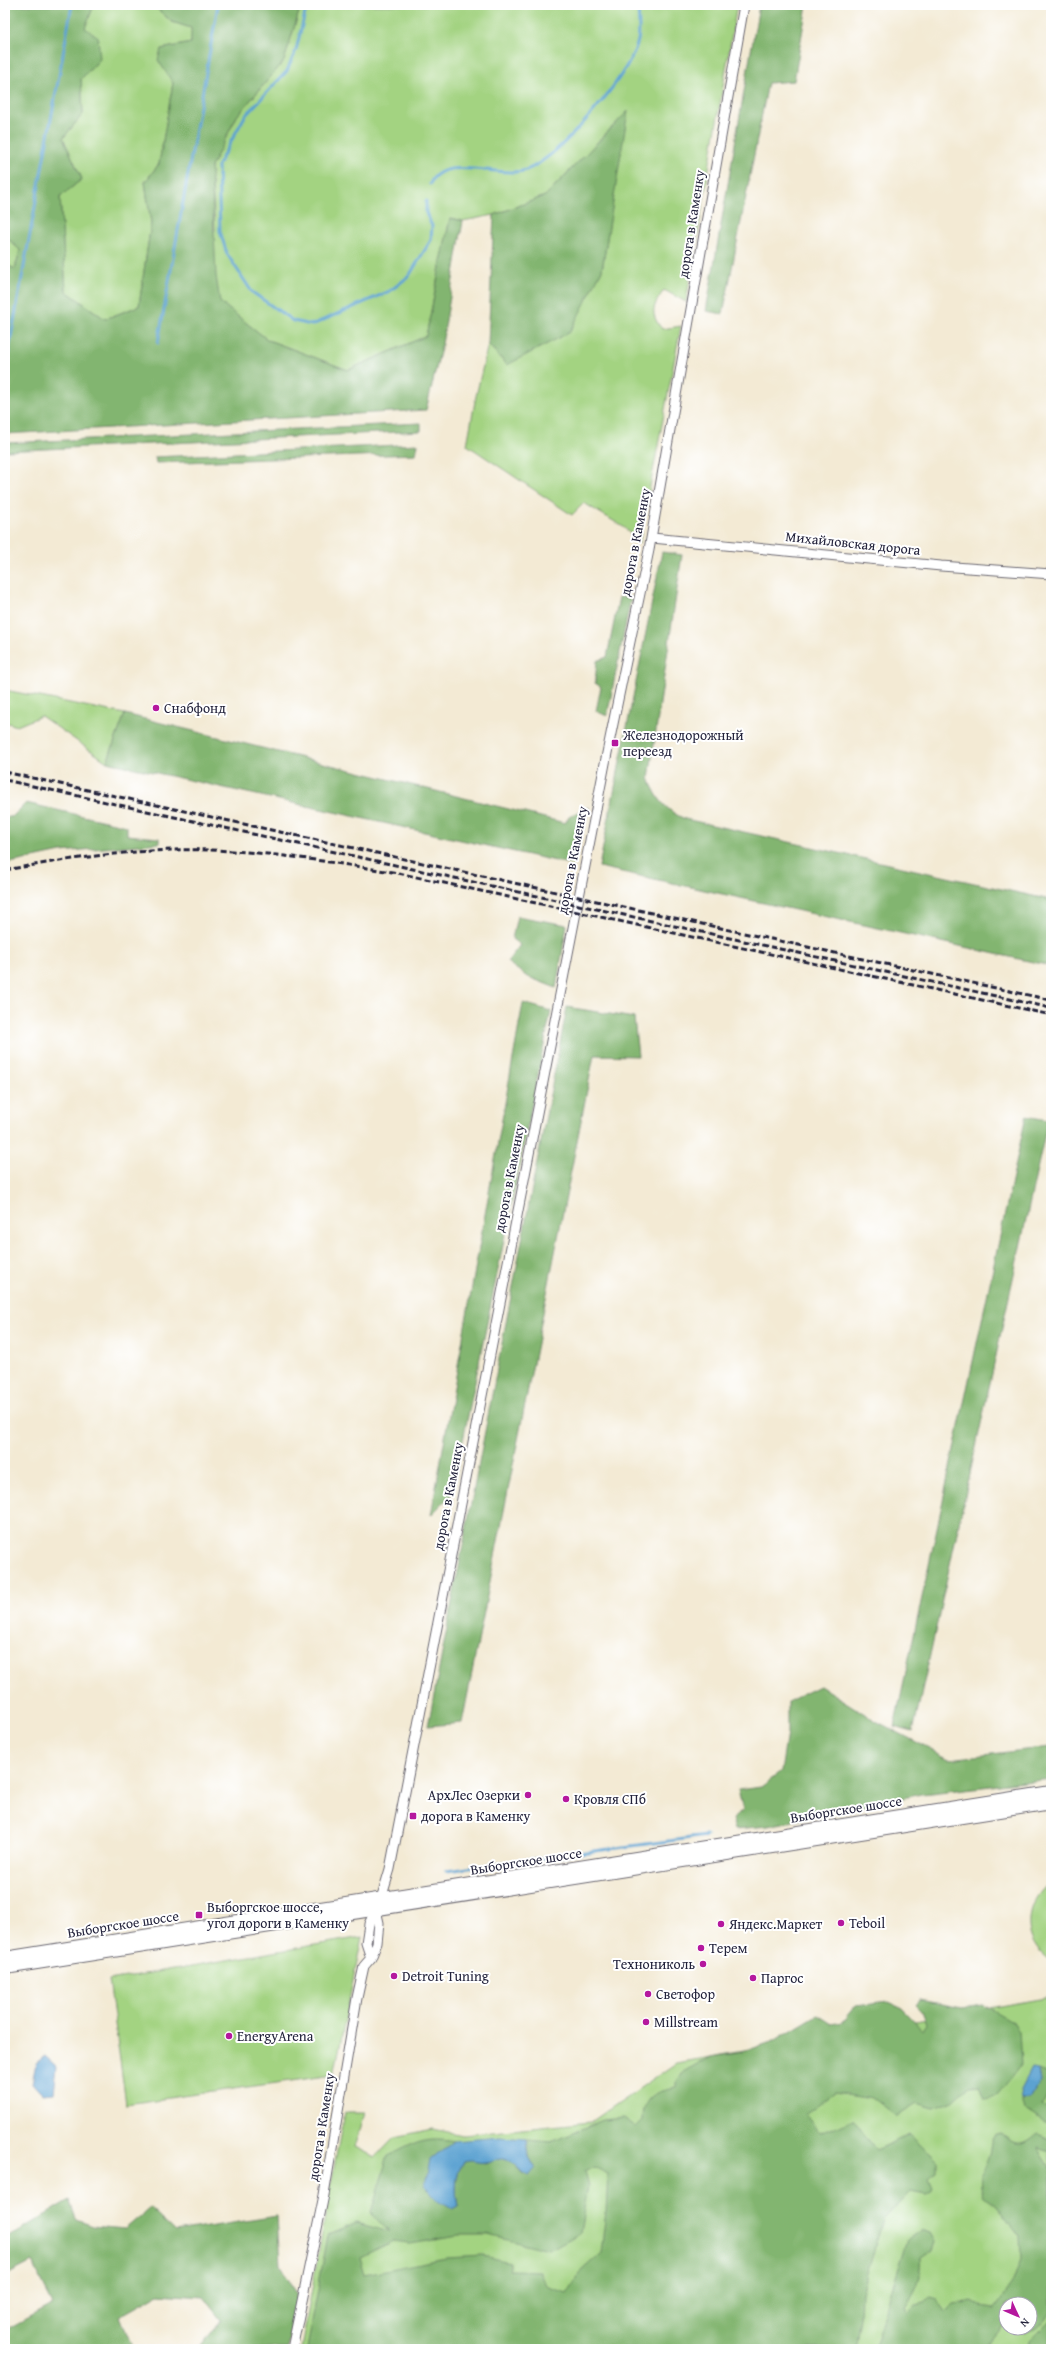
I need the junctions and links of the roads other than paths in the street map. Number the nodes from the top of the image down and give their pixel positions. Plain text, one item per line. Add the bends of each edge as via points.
1 (744, 5) edge
2 (652, 538) junction
3 (1051, 574) edge
4 (1051, 1792) edge
5 (1051, 1802) edge
6 (381, 1899) junction
7 (376, 1910) junction
8 (5, 1958) edge
9 (5, 1968) edge
10 (292, 2349) edge

1 - 2 street, дорога в Каменку
2 - 3 street, Михайловская дорога
2 - 6 street, дорога в Каменку via 607,752 390,1869
4 - 6 main road, Выборгское шоссе
5 - 7 main road, Выборгское шоссе
6 - 7 street, дорога в Каменку
6 - 8 main road, Выборгское шоссе
7 - 9 main road, Выборгское шоссе
7 - 10 street, дорога в Каменку via 369,1924 366,1943 371,1958 364,1966 357,1998 324,2195

